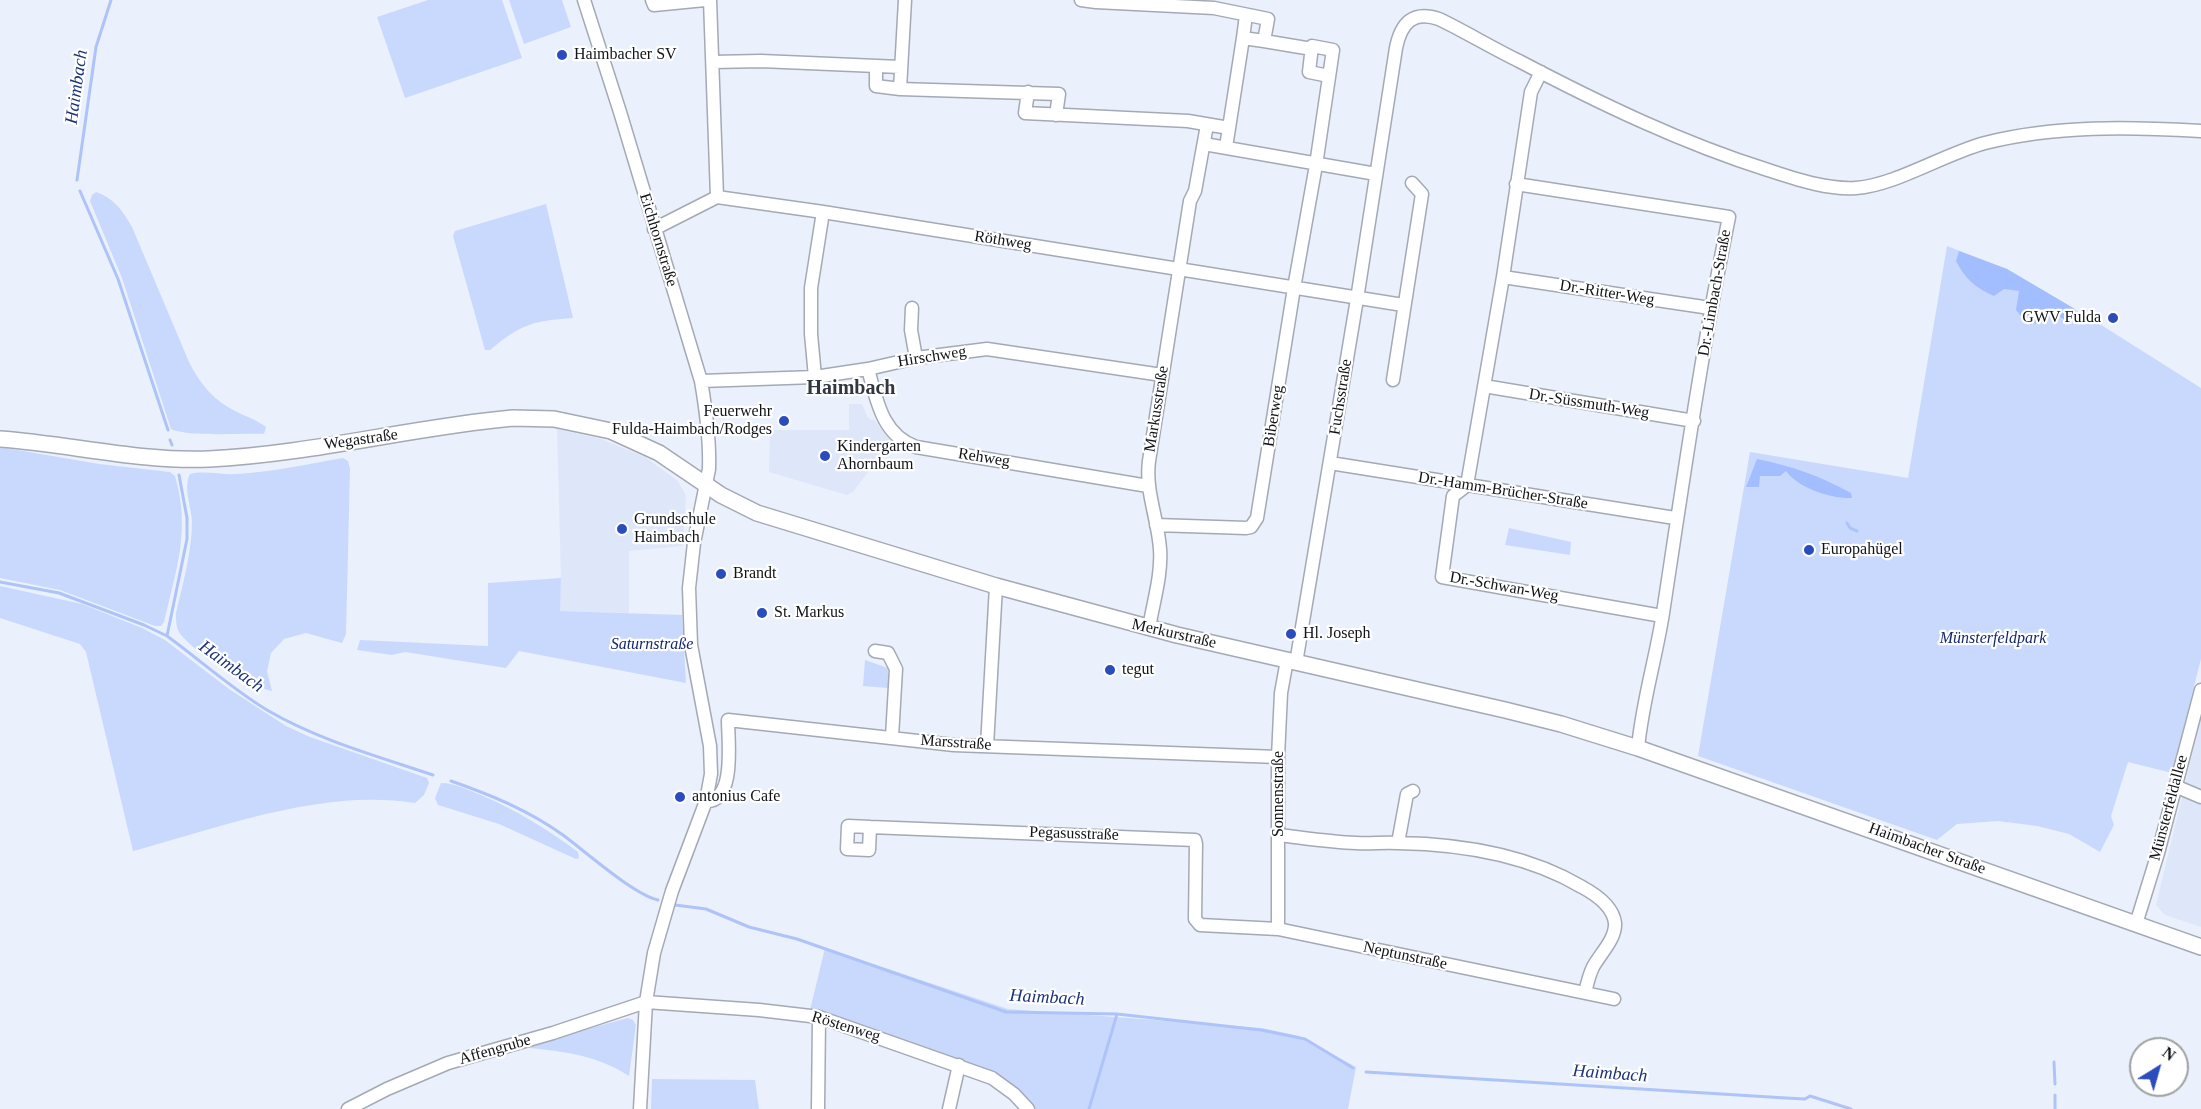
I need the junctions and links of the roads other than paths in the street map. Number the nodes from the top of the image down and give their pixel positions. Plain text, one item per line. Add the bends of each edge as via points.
1 (584, 0) edge
2 (652, 0) edge
3 (705, 0) edge
4 (710, 0) edge
5 (905, 0) edge
6 (1081, 0) edge
7 (1096, 1) edge
8 (1246, 15) junction
9 (1243, 38) junction
10 (1264, 41) junction
11 (1312, 49) junction
12 (713, 62) junction
13 (876, 66) junction
14 (900, 67) junction
15 (1540, 72) junction
16 (1329, 76) junction
17 (900, 89) junction
18 (1028, 92) junction
19 (1056, 115) junction
20 (1207, 125) junction
21 (1229, 128) junction
22 (2201, 131) edge
23 (1204, 144) junction
24 (1226, 147) junction
25 (1316, 165) junction
26 (1376, 174) junction
27 (1412, 183) dead end
28 (1516, 184) junction
29 (717, 197) junction
30 (824, 212) junction
31 (654, 229) junction
32 (1179, 270) junction
33 (1503, 277) junction
34 (1294, 288) junction
35 (1357, 299) junction
36 (1403, 305) junction
37 (912, 308) dead end
38 (1710, 309) junction
39 (916, 357) junction
40 (868, 369) junction
41 (1162, 375) junction
42 (815, 377) junction
43 (1393, 380) dead end
44 (701, 381) junction
45 (1484, 386) junction
46 (1694, 421) junction
47 (0, 439) edge
48 (1330, 463) junction
49 (706, 485) junction
50 (1467, 485) junction
51 (1148, 486) junction
52 (1676, 518) junction
53 (1156, 525) junction
54 (996, 586) junction
55 (1662, 615) junction
56 (1149, 628) junction
57 (875, 651) dead end
58 (1292, 662) junction
59 (2201, 690) edge
60 (891, 737) junction
61 (987, 746) junction
62 (1645, 751) junction
63 (1278, 757) junction
64 (2175, 786) junction
65 (1413, 791) dead end
66 (2201, 797) edge
67 (706, 801) junction
68 (870, 827) dead end
69 (1279, 835) junction
70 (1398, 843) junction
71 (1197, 922) joint
72 (2136, 924) junction
73 (1278, 929) junction
74 (2201, 947) edge
75 (1585, 993) junction
76 (1614, 999) dead end
77 (646, 1002) junction
78 (819, 1017) junction
79 (959, 1065) junction
80 (348, 1109) edge
81 (640, 1109) edge
82 (818, 1109) edge
83 (949, 1109) edge
84 (1028, 1109) edge

1 - 31 street, Eichhornstraße
2 - 3 street via 654,5
4 - 12 street
5 - 14 street
6 - 7 street
7 - 8 street via 1214,8
8 - 9 street
8 - 10 street via 1268,19
9 - 10 street
9 - 21 street
10 - 11 street
11 - 16 street via 1309,72
11 - 16 street, Biberweg via 1333,50
12 - 13 street via 761,60
12 - 29 street
13 - 14 street
13 - 17 street via 876,86
14 - 17 street
15 - 22 street via 1713,151 1786,176 1841,188 1866,187 1966,149 2023,136 2106,128
15 - 26 street, Fuchsstraße via 1439,19 1412,19 1397,39
15 - 28 street via 1531,92
16 - 25 street, Biberweg
17 - 18 street
18 - 19 street via 1059,94
18 - 19 street via 1025,113
19 - 20 street
20 - 21 street
20 - 23 street, Markusstraße
21 - 24 street
23 - 24 street
23 - 32 street, Markusstraße
24 - 25 street
25 - 26 street
25 - 34 street, Biberweg
26 - 35 street, Fuchsstraße
27 - 36 street via 1422,194
28 - 33 street
28 - 38 street, Dr.-Limbach-Straße via 1729,217
29 - 30 street, Röthweg
29 - 31 street
30 - 32 street, Röthweg
30 - 42 street via 811,288
31 - 44 street, Eichhornstraße
32 - 34 street, Röthweg
32 - 41 street, Markusstraße
33 - 38 street, Dr.-Ritter-Weg
33 - 45 street
34 - 35 street, Röthweg
34 - 53 street, Biberweg via 1255,522 1246,528
35 - 36 street, Röthweg
35 - 48 street, Fuchsstraße
36 - 43 street
37 - 39 street
38 - 46 street, Dr.-Limbach-Straße
39 - 40 street, Hirschweg
39 - 41 street, Hirschweg via 987,349
40 - 42 street, Hirschweg
40 - 51 street, Rehweg via 884,421 893,434 908,444
41 - 51 street, Markusstraße
42 - 44 street, Hirschweg
44 - 49 street, Eichhornstraße via 709,457
45 - 46 street, Dr.-Süssmuth-Weg
45 - 50 street
46 - 52 street, Dr.-Limbach-Straße
47 - 49 main road, Wegastraße via 208,459 489,420 554,419 629,437
48 - 50 street, Dr.-Hamm-Brücher-Straße
48 - 58 street, Fuchsstraße
49 - 54 main road, Merkurstraße via 771,518
49 - 67 street via 689,588 691,645 711,760
50 - 52 street, Dr.-Hamm-Brücher-Straße
50 - 55 street, Dr.-Schwan-Weg via 1454,496 1442,577
51 - 53 street, Markusstraße
52 - 55 street, Dr.-Limbach-Straße
53 - 56 street, Markusstraße via 1160,563
54 - 56 main road, Merkurstraße
54 - 61 street
55 - 62 street, Dr.-Limbach-Straße
56 - 58 main road, Merkurstraße
57 - 60 street via 888,653 896,669
58 - 62 main road, Merkurstraße via 1561,724
58 - 63 street, Sonnenstraße via 1281,693
59 - 64 street, Münsterfeldallee
60 - 61 street, Marsstraße
60 - 67 street, Marsstraße via 728,720 726,783 718,797
61 - 63 street, Marsstraße
62 - 72 main road, Haimbacher Straße
63 - 69 street, Sonnenstraße
64 - 66 street
64 - 72 street, Münsterfeldallee
65 - 70 street via 1407,795
67 - 77 street via 658,933
68 - 71 street, Pegasusstraße via 1194,840
69 - 70 street
69 - 73 street, Sonnenstraße
70 - 75 street via 1491,853 1538,866 1592,892 1606,905 1615,922
71 - 73 street, Neptunstraße via 1206,926
72 - 74 main road, Haimbacher Straße
73 - 75 street, Neptunstraße
75 - 76 street, Neptunstraße
77 - 78 street, Röstenweg
77 - 80 street, Affengrube via 448,1064
77 - 81 street
78 - 79 street, Röstenweg
78 - 82 street
79 - 83 street
79 - 84 street, Röstenweg via 992,1078

